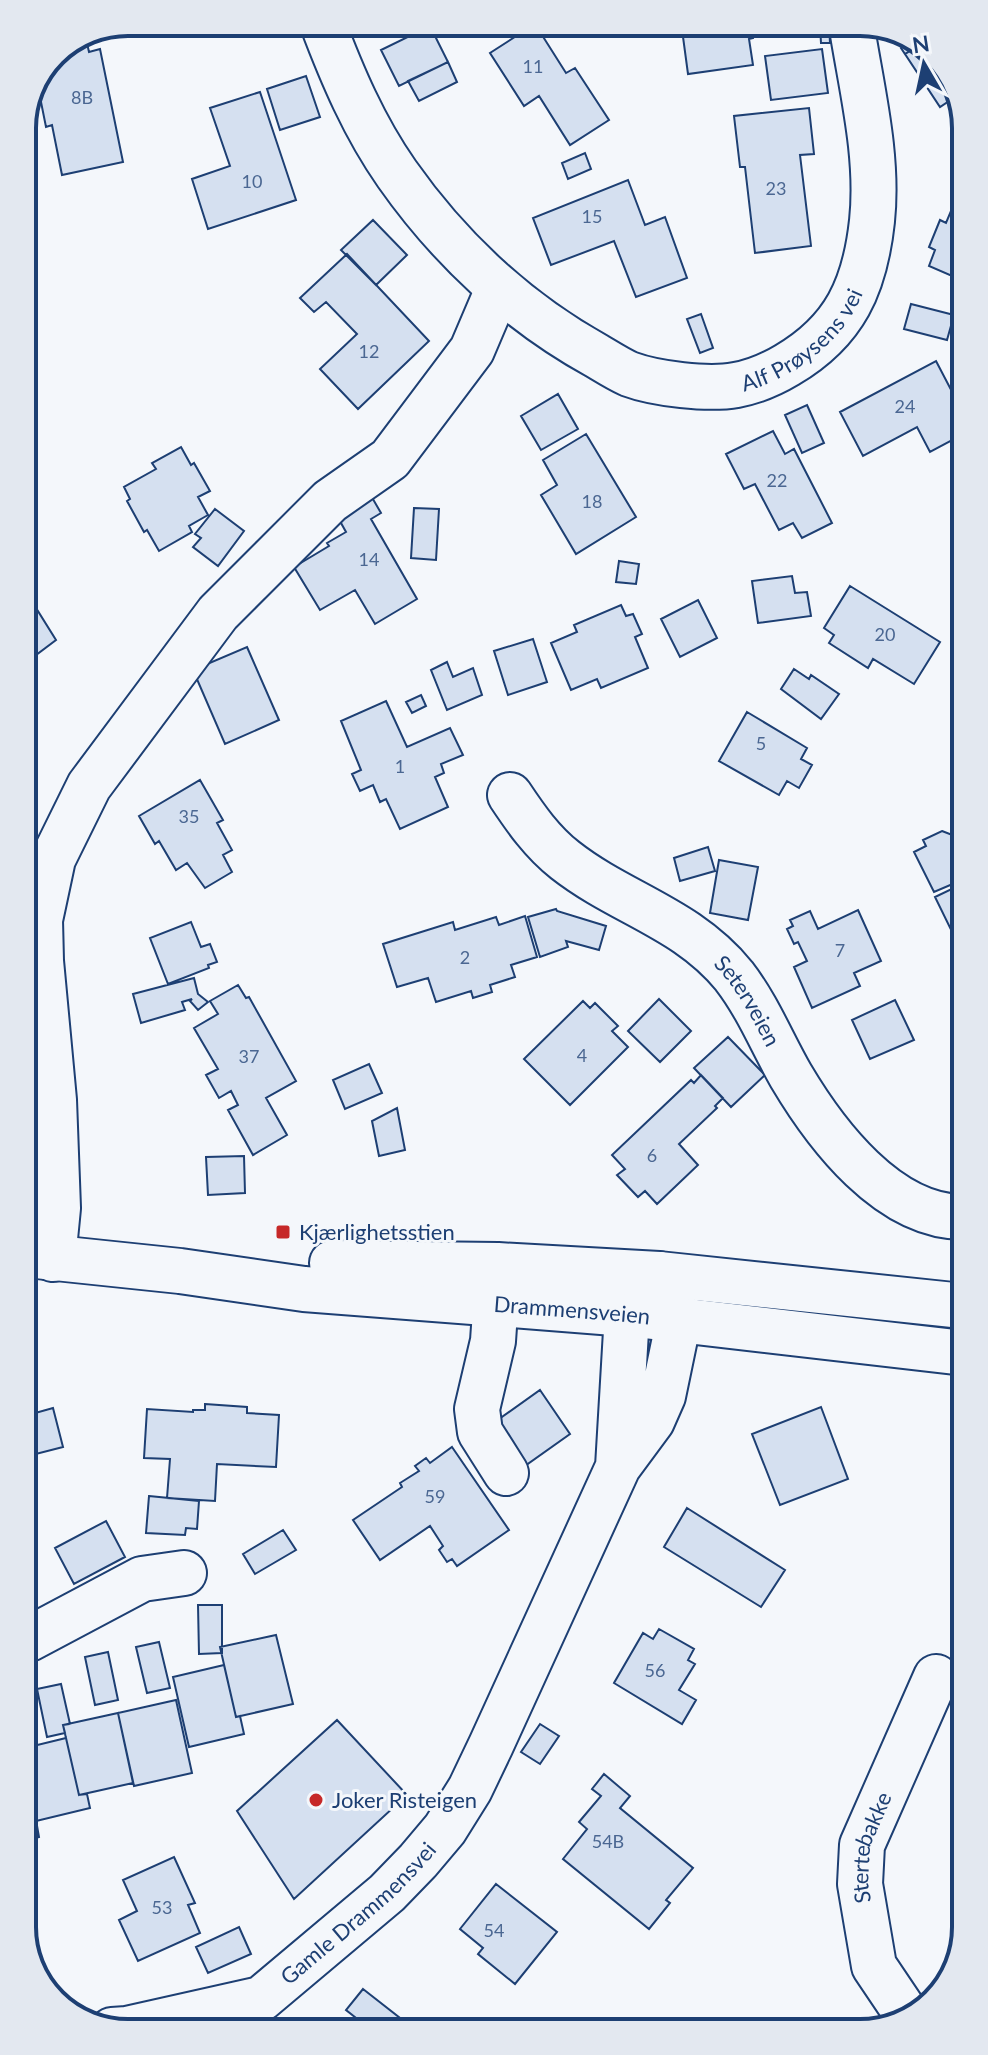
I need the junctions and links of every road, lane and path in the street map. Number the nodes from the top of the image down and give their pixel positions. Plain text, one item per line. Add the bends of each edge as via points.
1 (327, 36) edge
2 (853, 36) edge
3 (498, 289) junction
4 (510, 795) dead end
5 (952, 1216) edge
6 (40, 1257) edge
7 (659, 1274) junction
8 (497, 1284) junction
9 (952, 1305) edge
10 (627, 1314) junction
11 (679, 1319) junction
12 (952, 1352) edge
13 (618, 1467) junction
14 (506, 1473) dead end
15 (184, 1573) dead end
16 (36, 1635) edge
17 (936, 1677) dead end
18 (903, 2009) edge
19 (267, 2015) edge
20 (227, 2019) edge

1 - 3 street, Alf Prøysens vei via 370,131 398,174
2 - 3 street, Alf Prøysens vei via 871,149 872,219 862,276 842,318 811,351 775,372 736,385 683,385 629,374 567,339
3 - 6 street via 472,350 390,459 330,501 218,613 89,786 53,859 40,920 58,1208
4 - 5 street, Seterveien via 535,832 565,861 688,932 715,955 758,1013 813,1111 865,1171 915,1206
6 - 8 street, Drammensveien via 304,1289
7 - 8 street, Drammensveien
7 - 9 street, Drammensveien
7 - 10 street
7 - 11 street
8 - 10 street, Drammensveien
8 - 14 street via 493,1341 477,1409 480,1432
10 - 11 street, Drammensveien
10 - 13 street, Gamle Drammensvei
11 - 12 street, Drammensveien
11 - 13 street, Gamle Drammensvei via 657,1409
13 - 19 street, Gamle Drammensvei via 470,1789 445,1829
15 - 16 street via 142,1579
17 - 18 street, Stertebakke via 862,1845 860,1884 874,1966
19 - 20 street, Gamle Drammensvei

